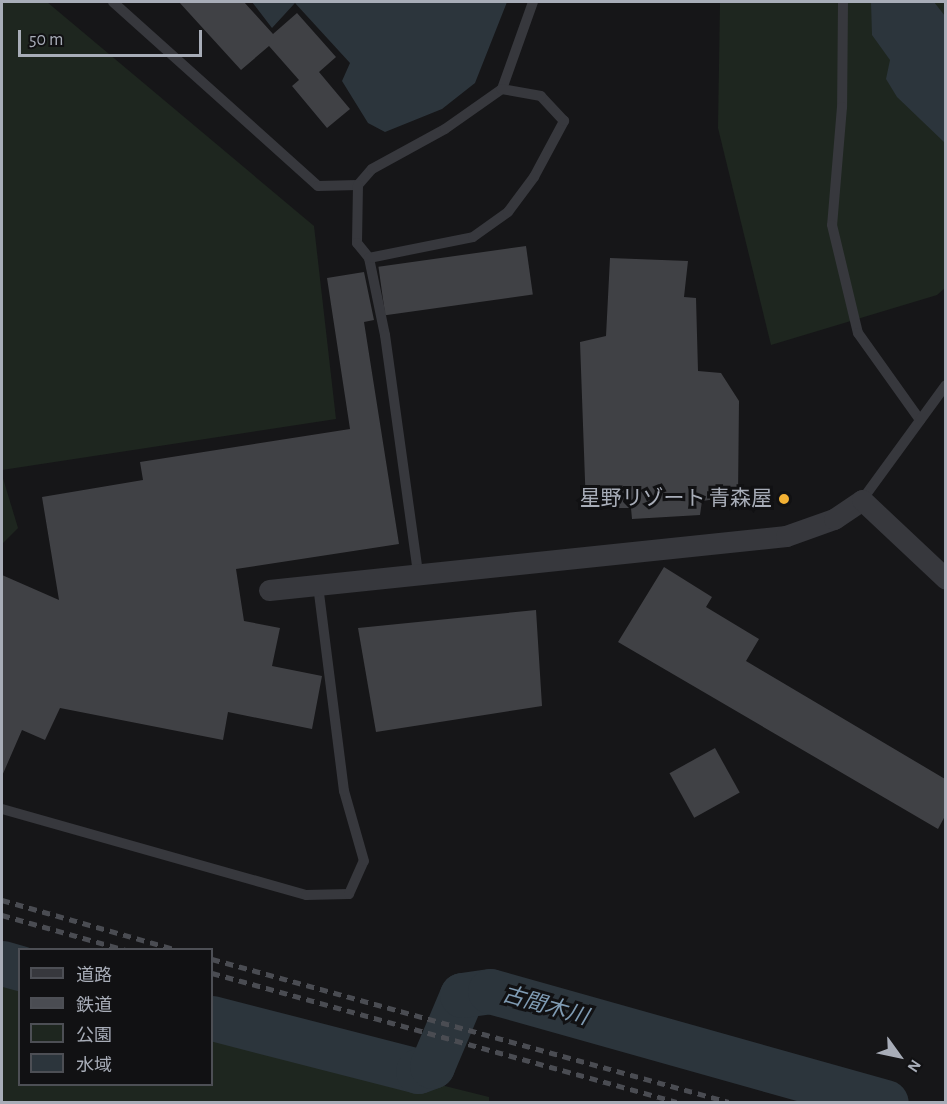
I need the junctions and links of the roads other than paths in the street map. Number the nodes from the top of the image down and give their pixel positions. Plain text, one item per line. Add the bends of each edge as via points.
1 (113, 2) edge
2 (533, 2) edge
3 (843, 2) edge
4 (502, 88) junction
5 (358, 185) junction
6 (369, 258) junction
7 (945, 385) edge
8 (920, 420) junction
9 (862, 500) junction
10 (418, 574) junction
11 (945, 579) edge
12 (318, 585) junction
13 (269, 590) dead end
14 (2, 809) edge

1 - 5 lane via 318,186
2 - 4 lane
3 - 8 lane via 842,107 832,225 858,333
4 - 5 lane via 445,129 372,169
4 - 6 lane via 541,96 564,121 534,177 508,212 473,237
5 - 6 lane via 357,243
6 - 10 lane via 385,335
7 - 8 lane
8 - 9 lane
9 - 10 street via 834,519 786,536
9 - 11 street
10 - 12 street
12 - 13 street
12 - 14 lane via 344,791 364,861 349,894 306,895

